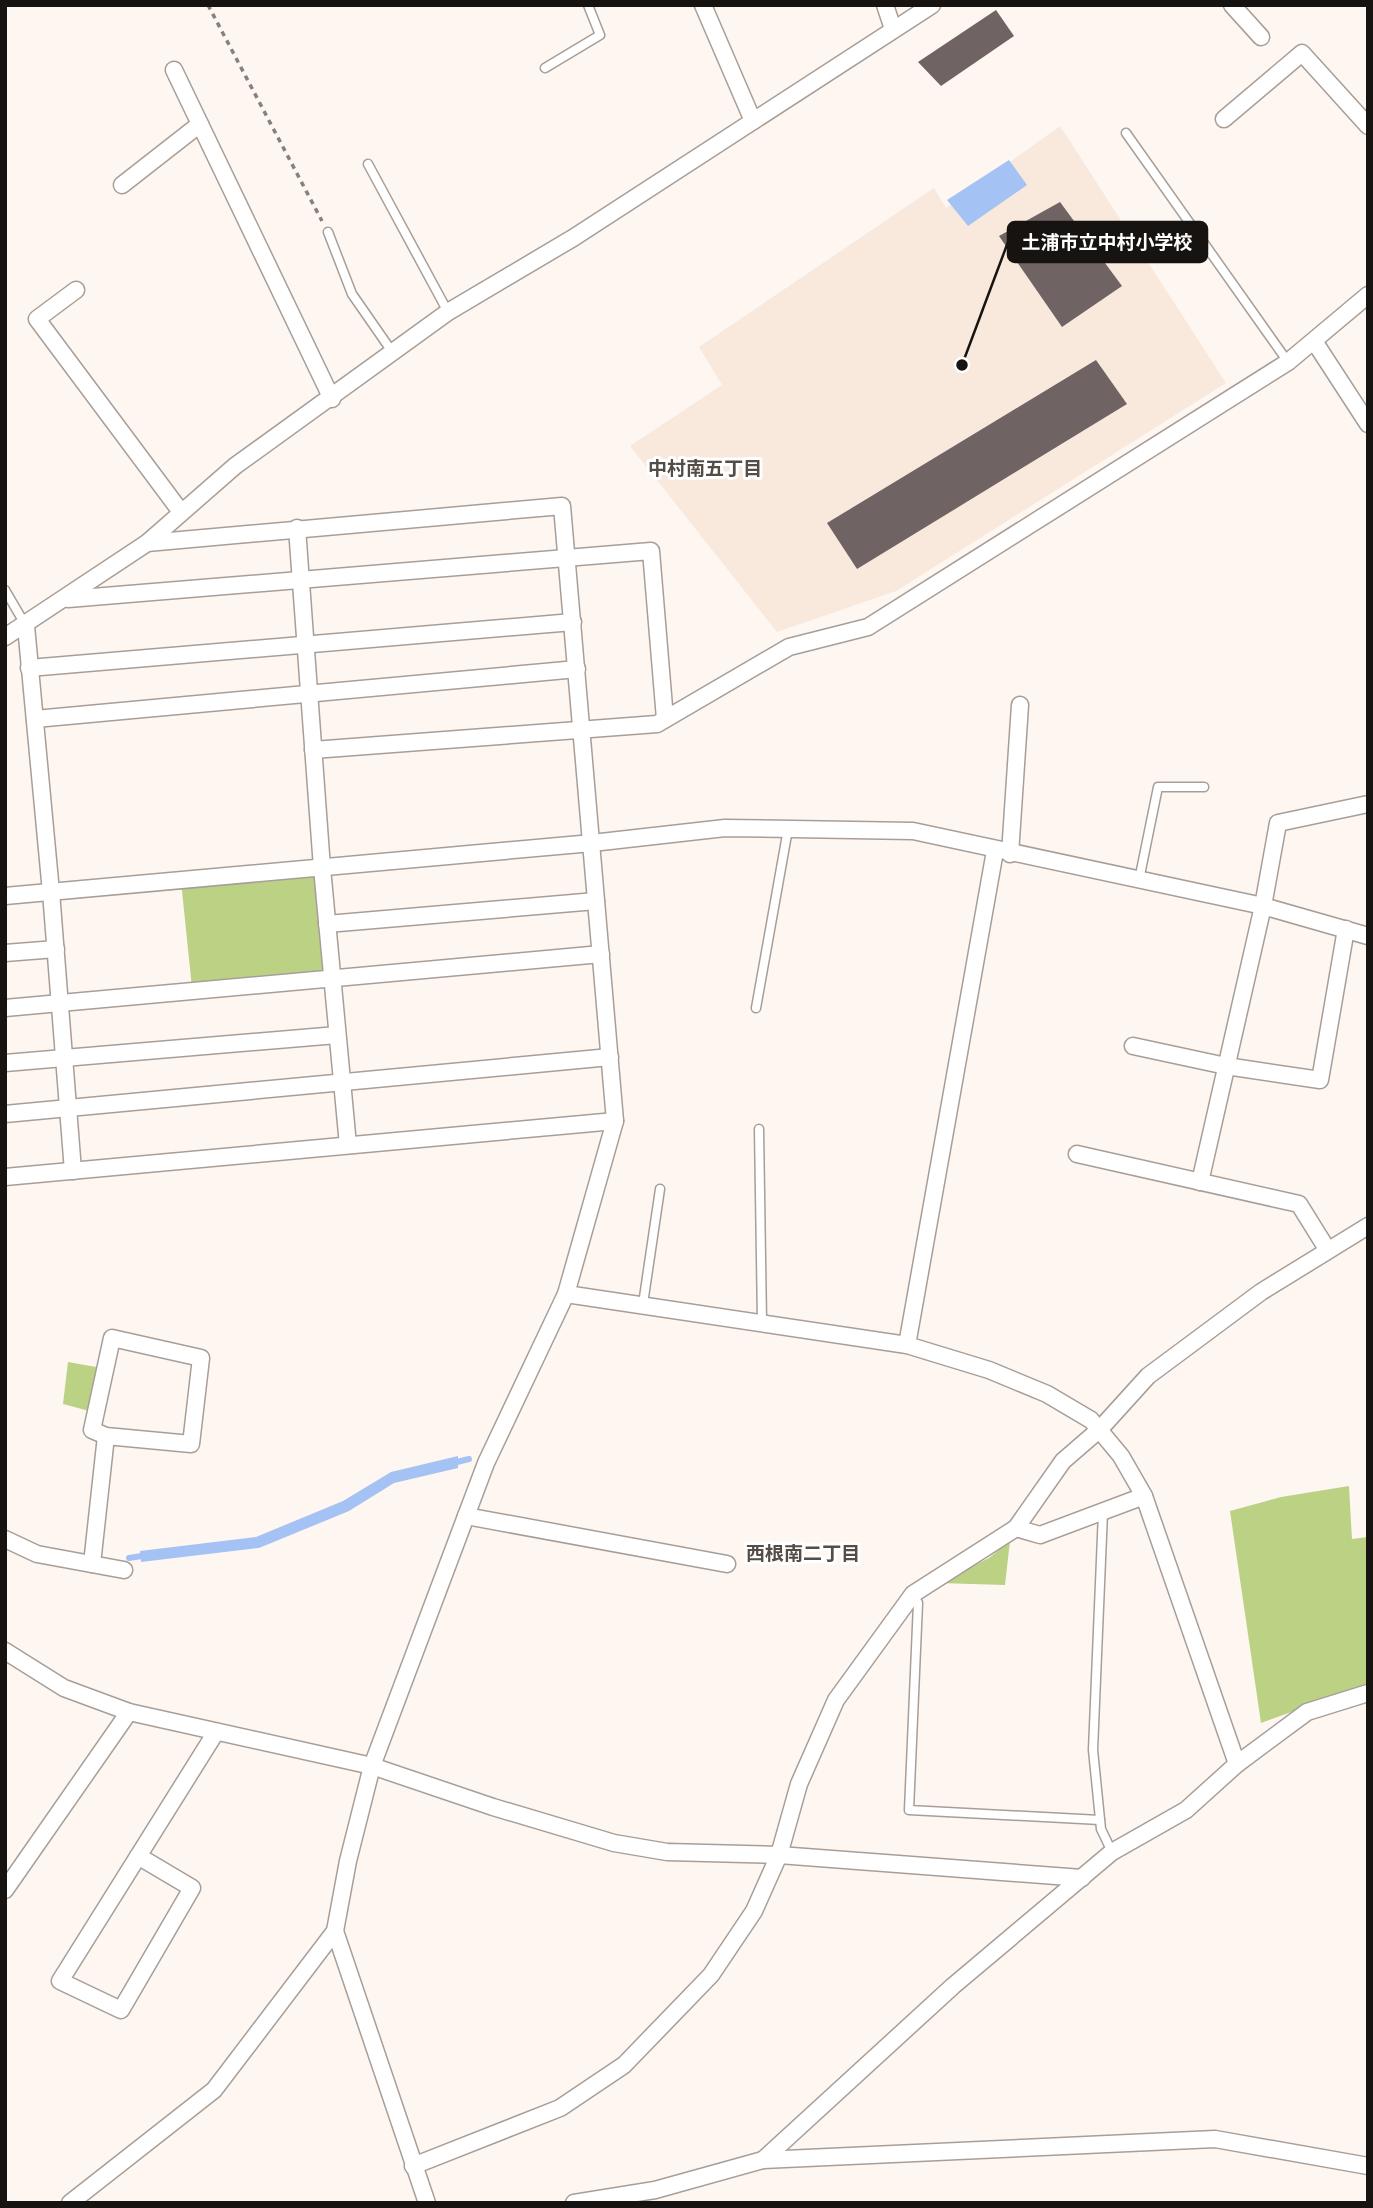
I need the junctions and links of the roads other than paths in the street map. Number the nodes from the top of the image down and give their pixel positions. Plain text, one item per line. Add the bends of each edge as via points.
1 (588, 5) edge
2 (703, 5) edge
3 (885, 5) edge
4 (932, 5) edge
5 (1232, 5) edge
6 (893, 29) junction
7 (1261, 37) dead end
8 (545, 68) dead end
9 (174, 70) dead end
10 (1224, 119) dead end
11 (753, 121) junction
12 (200, 124) junction
13 (1368, 126) edge
14 (1126, 132) dead end
15 (368, 164) dead end
16 (122, 185) dead end
17 (328, 232) road end
18 (76, 290) dead end
19 (1368, 295) edge
20 (448, 312) junction
21 (1314, 341) junction
22 (393, 353) junction
23 (1288, 362) junction
24 (332, 398) junction
25 (1368, 424) edge
26 (181, 512) junction
27 (297, 528) junction
28 (147, 543) junction
29 (567, 559) junction
30 (301, 582) junction
31 (5, 590) edge
32 (65, 599) junction
33 (573, 622) junction
34 (26, 626) junction
35 (5, 637) edge
36 (306, 645) junction
37 (29, 668) junction
38 (577, 669) junction
39 (309, 694) junction
40 (1020, 705) dead end
41 (34, 719) junction
42 (665, 719) junction
43 (582, 728) junction
44 (313, 750) junction
45 (1204, 787) dead end
46 (1368, 804) edge
47 (788, 829) junction
48 (592, 844) junction
49 (1003, 852) junction
50 (322, 867) junction
51 (1139, 880) junction
52 (51, 892) junction
53 (5, 896) edge
54 (596, 901) junction
55 (1263, 906) junction
56 (327, 924) junction
57 (1346, 929) junction
58 (1368, 936) edge
59 (56, 949) junction
60 (5, 953) edge
61 (601, 954) junction
62 (332, 978) junction
63 (60, 1003) junction
64 (5, 1008) edge
65 (757, 1008) dead end
66 (337, 1035) junction
67 (1133, 1046) dead end
68 (610, 1057) junction
69 (64, 1058) junction
70 (5, 1063) edge
71 (1226, 1066) junction
72 (342, 1082) junction
73 (68, 1108) junction
74 (5, 1114) edge
75 (615, 1121) junction
76 (759, 1129) dead end
77 (348, 1145) junction
78 (1077, 1154) dead end
79 (73, 1171) junction
80 (5, 1177) edge
81 (1200, 1182) junction
82 (660, 1189) dead end
83 (1368, 1226) edge
84 (1327, 1249) junction
85 (566, 1294) junction
86 (643, 1304) junction
87 (762, 1322) junction
88 (907, 1345) junction
89 (1100, 1429) junction
90 (107, 1436) junction
91 (1144, 1496) junction
92 (1103, 1511) junction
93 (466, 1516) junction
94 (1016, 1528) junction
95 (5, 1539) edge
96 (92, 1564) junction
97 (727, 1564) dead end
98 (124, 1570) dead end
99 (913, 1594) junction
100 (5, 1651) edge
101 (1368, 1693) edge
102 (129, 1712) junction
103 (216, 1732) junction
104 (1237, 1764) junction
105 (372, 1766) junction
106 (1100, 1820) junction
107 (1112, 1852) junction
108 (779, 1855) junction
109 (138, 1856) junction
110 (1082, 1878) junction
111 (5, 1890) edge
112 (335, 1931) junction
113 (763, 2160) junction
114 (413, 2166) junction
115 (1368, 2166) edge
116 (69, 2203) edge
117 (427, 2203) edge
118 (574, 2203) edge

1 - 8 lane via 600,35
2 - 11 street
3 - 6 street
4 - 6 street
5 - 7 street
6 - 11 street
9 - 12 street
10 - 13 street via 1302,53
11 - 20 street via 573,238
12 - 16 street
12 - 24 street
14 - 23 lane
15 - 20 lane
17 - 22 lane via 352,294
18 - 26 street via 37,319
19 - 21 street
20 - 22 street
21 - 23 street
21 - 25 street
22 - 24 street
23 - 42 street via 868,627 789,647
24 - 26 street via 235,466
26 - 28 street
27 - 28 street
27 - 29 street via 562,506
27 - 30 street
28 - 32 street
29 - 30 street
29 - 33 street
29 - 42 street via 651,551
30 - 32 street
30 - 36 street
31 - 34 lane
32 - 34 street
33 - 36 street
33 - 38 street
34 - 35 street
34 - 37 street
36 - 37 street
36 - 39 street
37 - 41 street
38 - 39 street
38 - 43 street
39 - 41 street
39 - 44 street
40 - 49 street
41 - 52 street
42 - 43 street via 657,724
43 - 44 street
43 - 48 street
44 - 50 street
45 - 51 lane via 1158,787
46 - 55 street via 1278,823
47 - 48 street via 725,828
47 - 49 street via 913,831
47 - 65 lane
48 - 50 street
48 - 54 street
49 - 51 street
49 - 88 street
50 - 52 street
50 - 56 street
51 - 55 street
52 - 53 street
52 - 59 street
54 - 56 street
54 - 61 street
55 - 57 street
55 - 71 street
56 - 62 street
57 - 58 street
57 - 71 street via 1320,1080
59 - 60 street
59 - 63 street
61 - 62 street
61 - 68 street
62 - 63 street
62 - 66 street
63 - 64 street
63 - 69 street
66 - 69 street
66 - 72 street
67 - 71 street
68 - 72 street
68 - 75 street
69 - 70 street
69 - 73 street
71 - 81 street
72 - 73 street
72 - 77 street
73 - 74 street
73 - 79 street
75 - 77 street
75 - 85 street
76 - 87 lane
77 - 79 street
78 - 81 street
79 - 80 street
81 - 84 street via 1299,1204
82 - 86 lane
83 - 84 street
84 - 89 street via 1148,1376
85 - 86 street
85 - 93 street via 486,1463
86 - 87 street
87 - 88 street
88 - 89 street via 1048,1394
89 - 91 street
89 - 94 street via 1063,1461
90 - 90 street via 92,1430 112,1338 201,1359 191,1444
90 - 96 street
91 - 92 street
91 - 104 street
92 - 94 street via 1040,1535
92 - 106 lane via 1093,1749
93 - 97 street
93 - 105 street
94 - 99 street
95 - 96 street via 37,1554
96 - 98 street
99 - 106 lane via 918,1603 909,1811
99 - 108 street via 836,1700 799,1784
100 - 102 street via 64,1688
101 - 104 street via 1307,1712
102 - 103 street
102 - 111 street
103 - 105 street
103 - 109 street
104 - 107 street via 1186,1810
105 - 108 street via 614,1843 667,1852
105 - 112 street
106 - 107 lane
107 - 110 street
108 - 110 street
108 - 114 street via 754,1911 711,1975 624,2065 560,2108
109 - 109 street via 60,1981 121,2010 192,1888
110 - 113 street via 953,1986
112 - 114 street
112 - 116 street via 214,2090
113 - 115 street via 1215,2139
113 - 118 street via 654,2190
114 - 117 street

